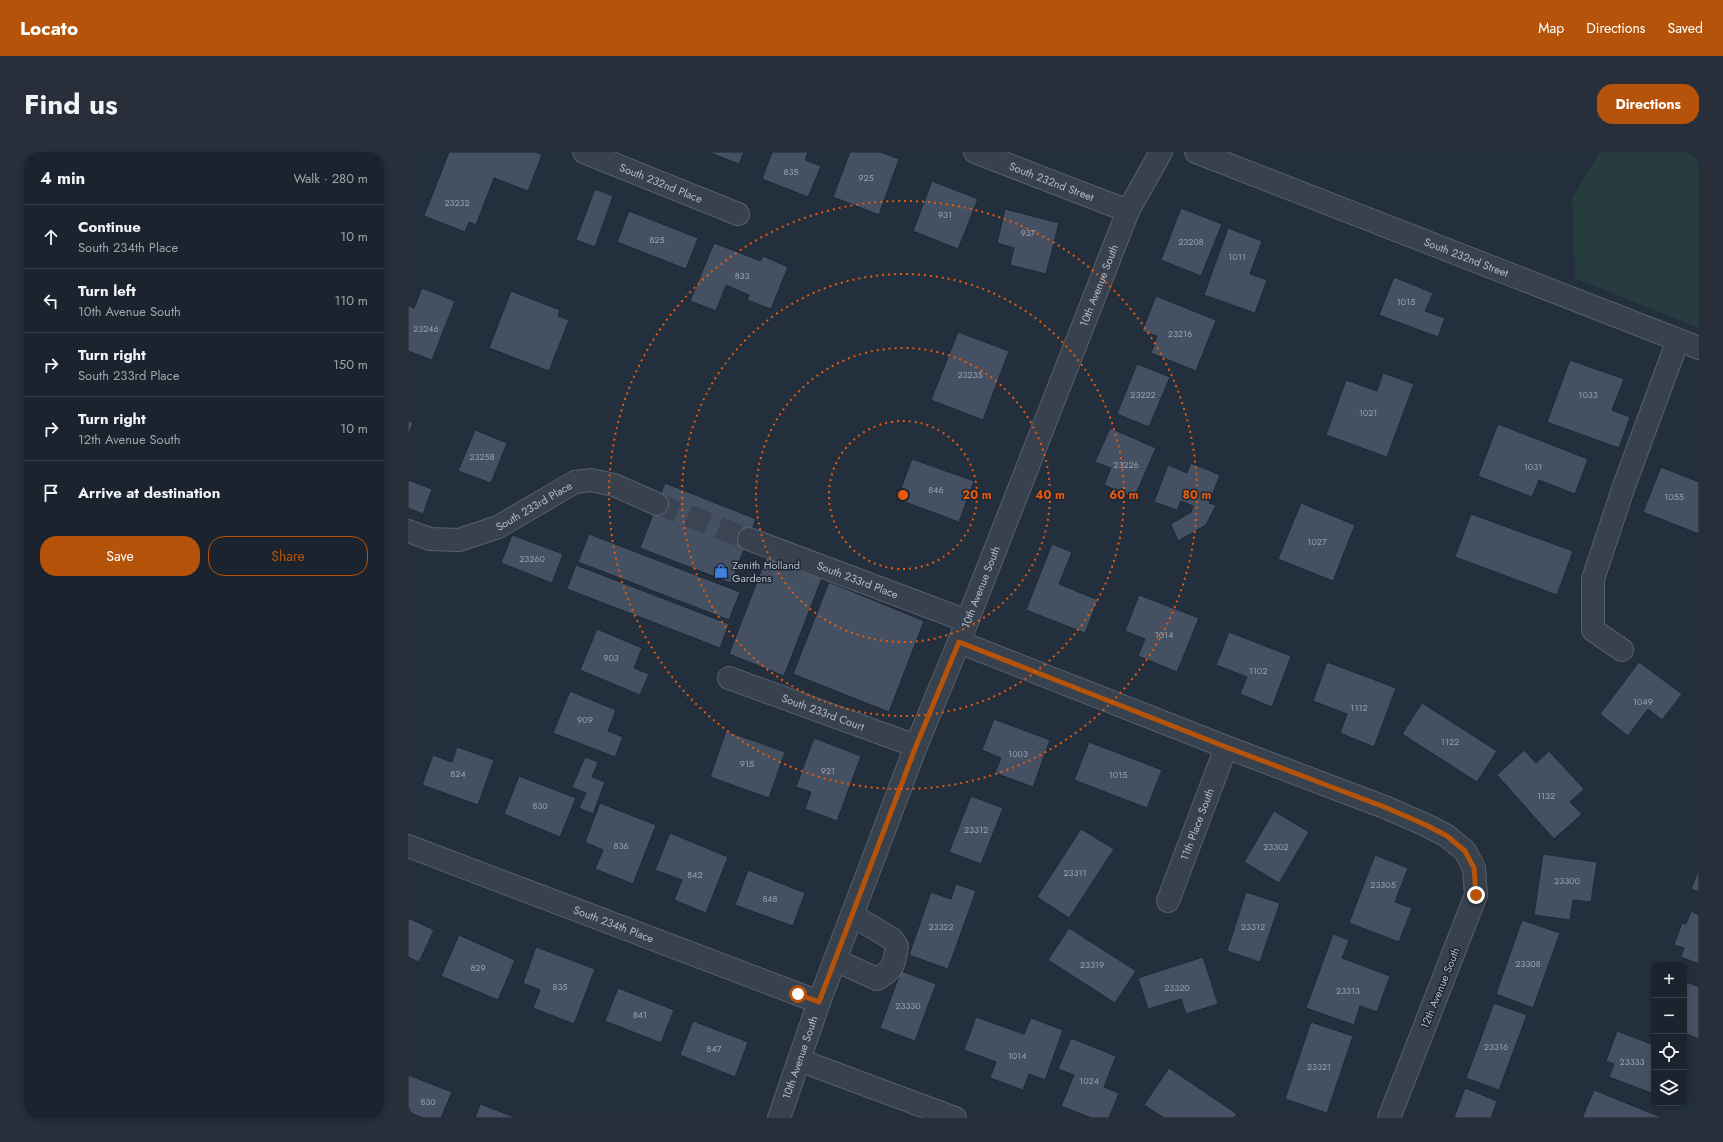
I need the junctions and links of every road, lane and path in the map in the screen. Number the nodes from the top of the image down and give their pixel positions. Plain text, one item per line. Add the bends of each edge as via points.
1 (584, 152) edge
2 (975, 152) edge
3 (1161, 152) edge
4 (1196, 152) edge
5 (1232, 159) edge
6 (1128, 211) junction
7 (738, 214) dead end
8 (1678, 340) junction
9 (1699, 348) edge
10 (657, 504) tunnel mouth
11 (408, 531) edge
12 (749, 539) tunnel mouth
13 (967, 621) junction
14 (959, 642) junction
15 (1622, 650) dead end
16 (729, 678) dead end
17 (916, 746) junction
18 (1226, 747) junction
19 (408, 846) edge
20 (1168, 901) dead end
21 (852, 915) junction
22 (835, 960) junction
23 (819, 1002) junction
24 (799, 1060) junction
25 (779, 1118) edge
26 (955, 1118) edge
27 (1389, 1118) edge

1 - 7 street, South 232nd Place
2 - 6 street, South 232nd Street
3 - 6 street, 10th Avenue South
4 - 5 street, South 232nd Street
5 - 8 street, South 232nd Street
6 - 13 street, 10th Avenue South
8 - 9 street, South 232nd Street
8 - 15 street via 1593,579 1593,630
10 - 11 street, South 233rd Place via 614,485 591,480 575,482 498,527 459,540 430,539
12 - 13 street, South 233rd Place
13 - 14 street, 10th Avenue South
14 - 17 street, 10th Avenue South
14 - 18 street
16 - 17 street, South 233rd Court
17 - 21 street, 10th Avenue South
18 - 20 street, 11th Place South
18 - 27 street, 12th Avenue South via 1426,825 1458,844 1474,868 1474,903
19 - 23 street, South 234th Place
21 - 22 street, 10th Avenue South
21 - 22 street via 892,939 897,946 890,972 877,979
22 - 23 street, 10th Avenue South
23 - 24 street, 10th Avenue South
24 - 25 street, 10th Avenue South
24 - 26 street

